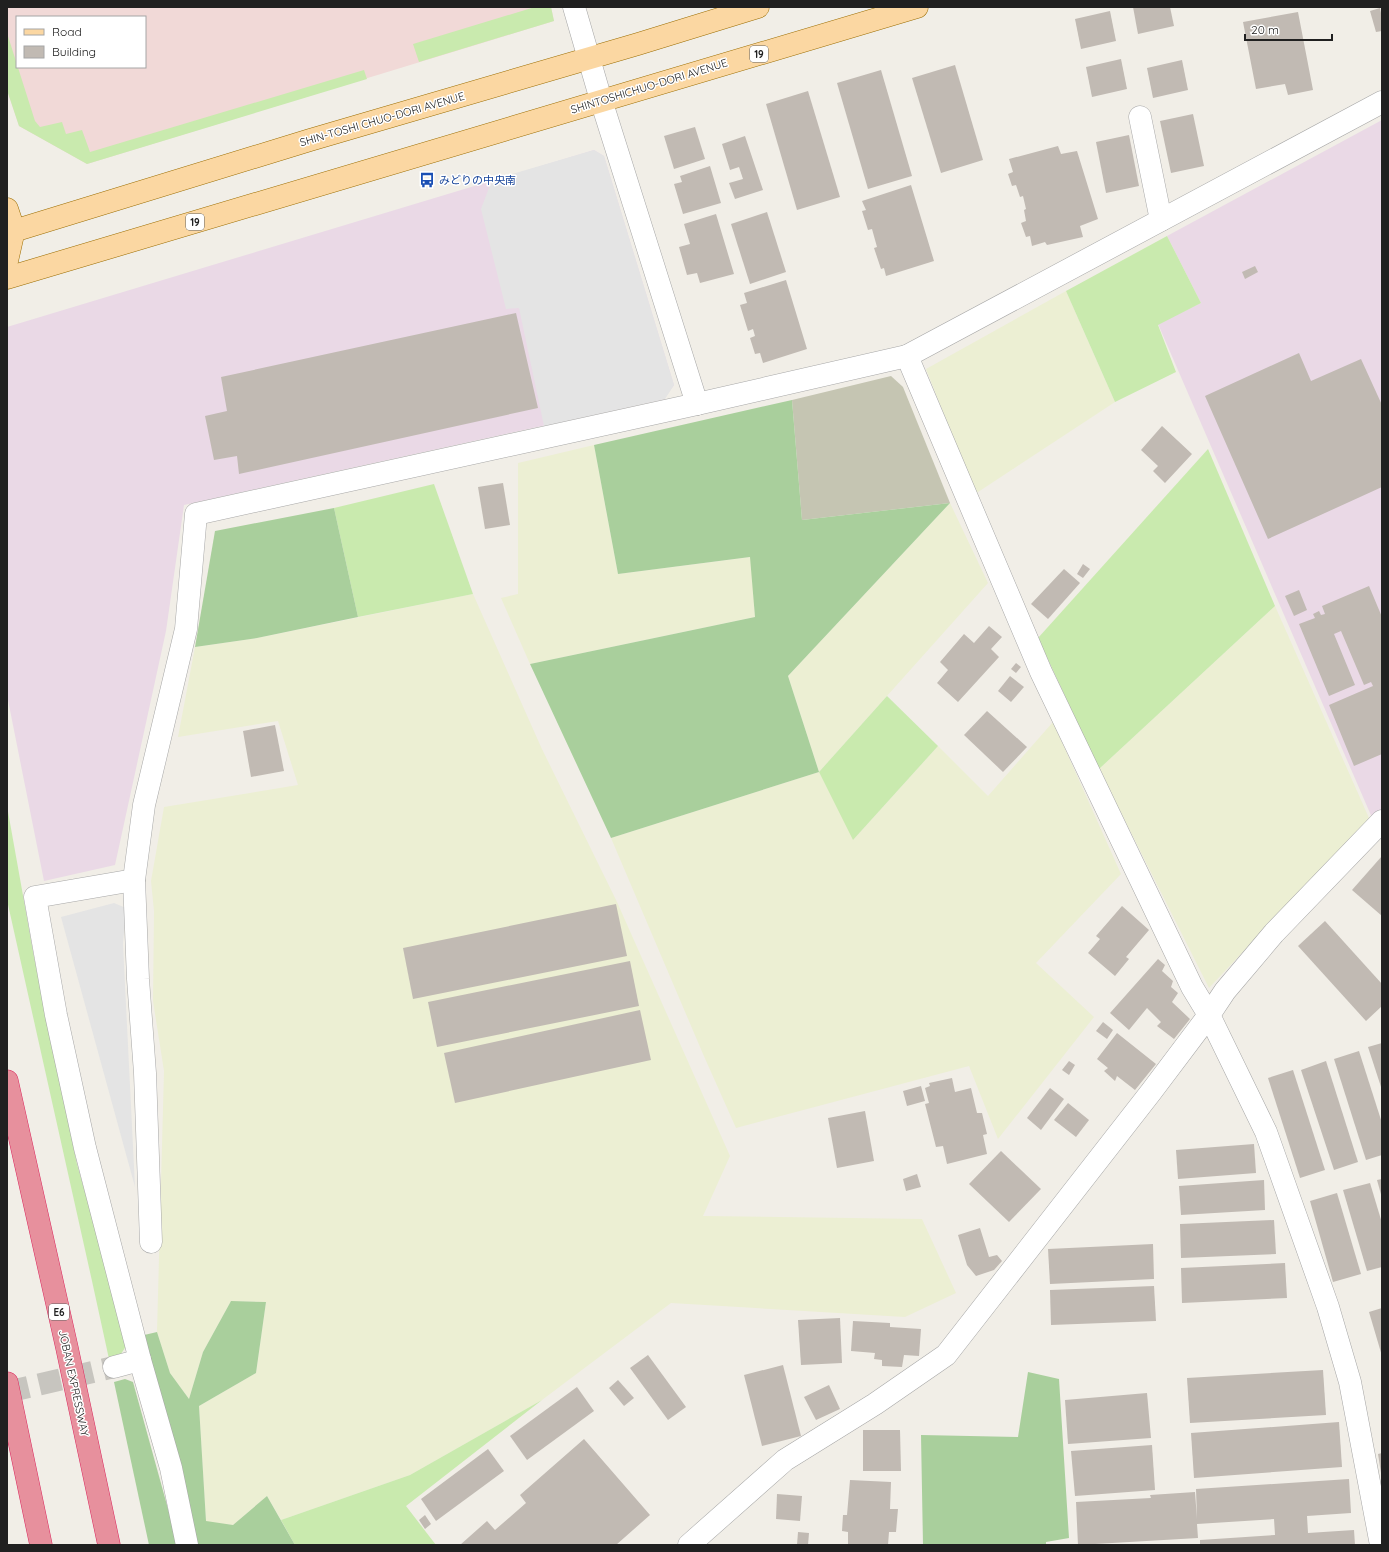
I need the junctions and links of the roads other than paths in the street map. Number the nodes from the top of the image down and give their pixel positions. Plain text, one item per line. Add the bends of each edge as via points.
1 (574, 7) edge
2 (758, 7) edge
3 (917, 7) edge
4 (589, 58) junction
5 (601, 100) junction
6 (1382, 102) edge
7 (1140, 117) dead end
8 (7, 209) edge
9 (1161, 220) junction
10 (11, 231) edge
11 (7, 261) edge
12 (7, 278) edge
13 (907, 356) junction
14 (697, 404) junction
15 (1382, 821) edge
16 (134, 880) junction
17 (1209, 1015) junction
18 (7, 1081) edge
19 (151, 1242) dead end
20 (140, 1360) junction
21 (114, 1367) tunnel mouth
22 (7, 1383) edge
23 (40, 1545) edge
24 (109, 1545) edge
25 (187, 1545) edge
26 (689, 1545) edge
27 (1381, 1545) edge

1 - 4 street
2 - 4 main road, SHIN-TOSHI CHUO-DORI AVENUE
3 - 5 main road, SHINTOSHICHUO-DORI AVENUE / 19
4 - 5 street
4 - 10 main road, SHIN-TOSHI CHUO-DORI AVENUE
5 - 12 main road, SHINTOSHICHUO-DORI AVENUE / 19
5 - 14 street
6 - 9 street
7 - 9 street
8 - 10 main road
9 - 13 street
10 - 11 main road
13 - 14 street
13 - 17 street via 1041,672 1192,987
14 - 16 street via 196,514 186,629 144,805
15 - 17 street via 1274,933 1225,991
16 - 19 street
16 - 20 street via 35,898 56,1015 85,1148
17 - 26 street via 946,1355 785,1460
17 - 27 street via 1266,1132 1328,1307 1350,1382
18 - 24 highway, JOBAN EXPRESSWAY / E6
20 - 21 street
20 - 25 street via 171,1468
22 - 23 highway

